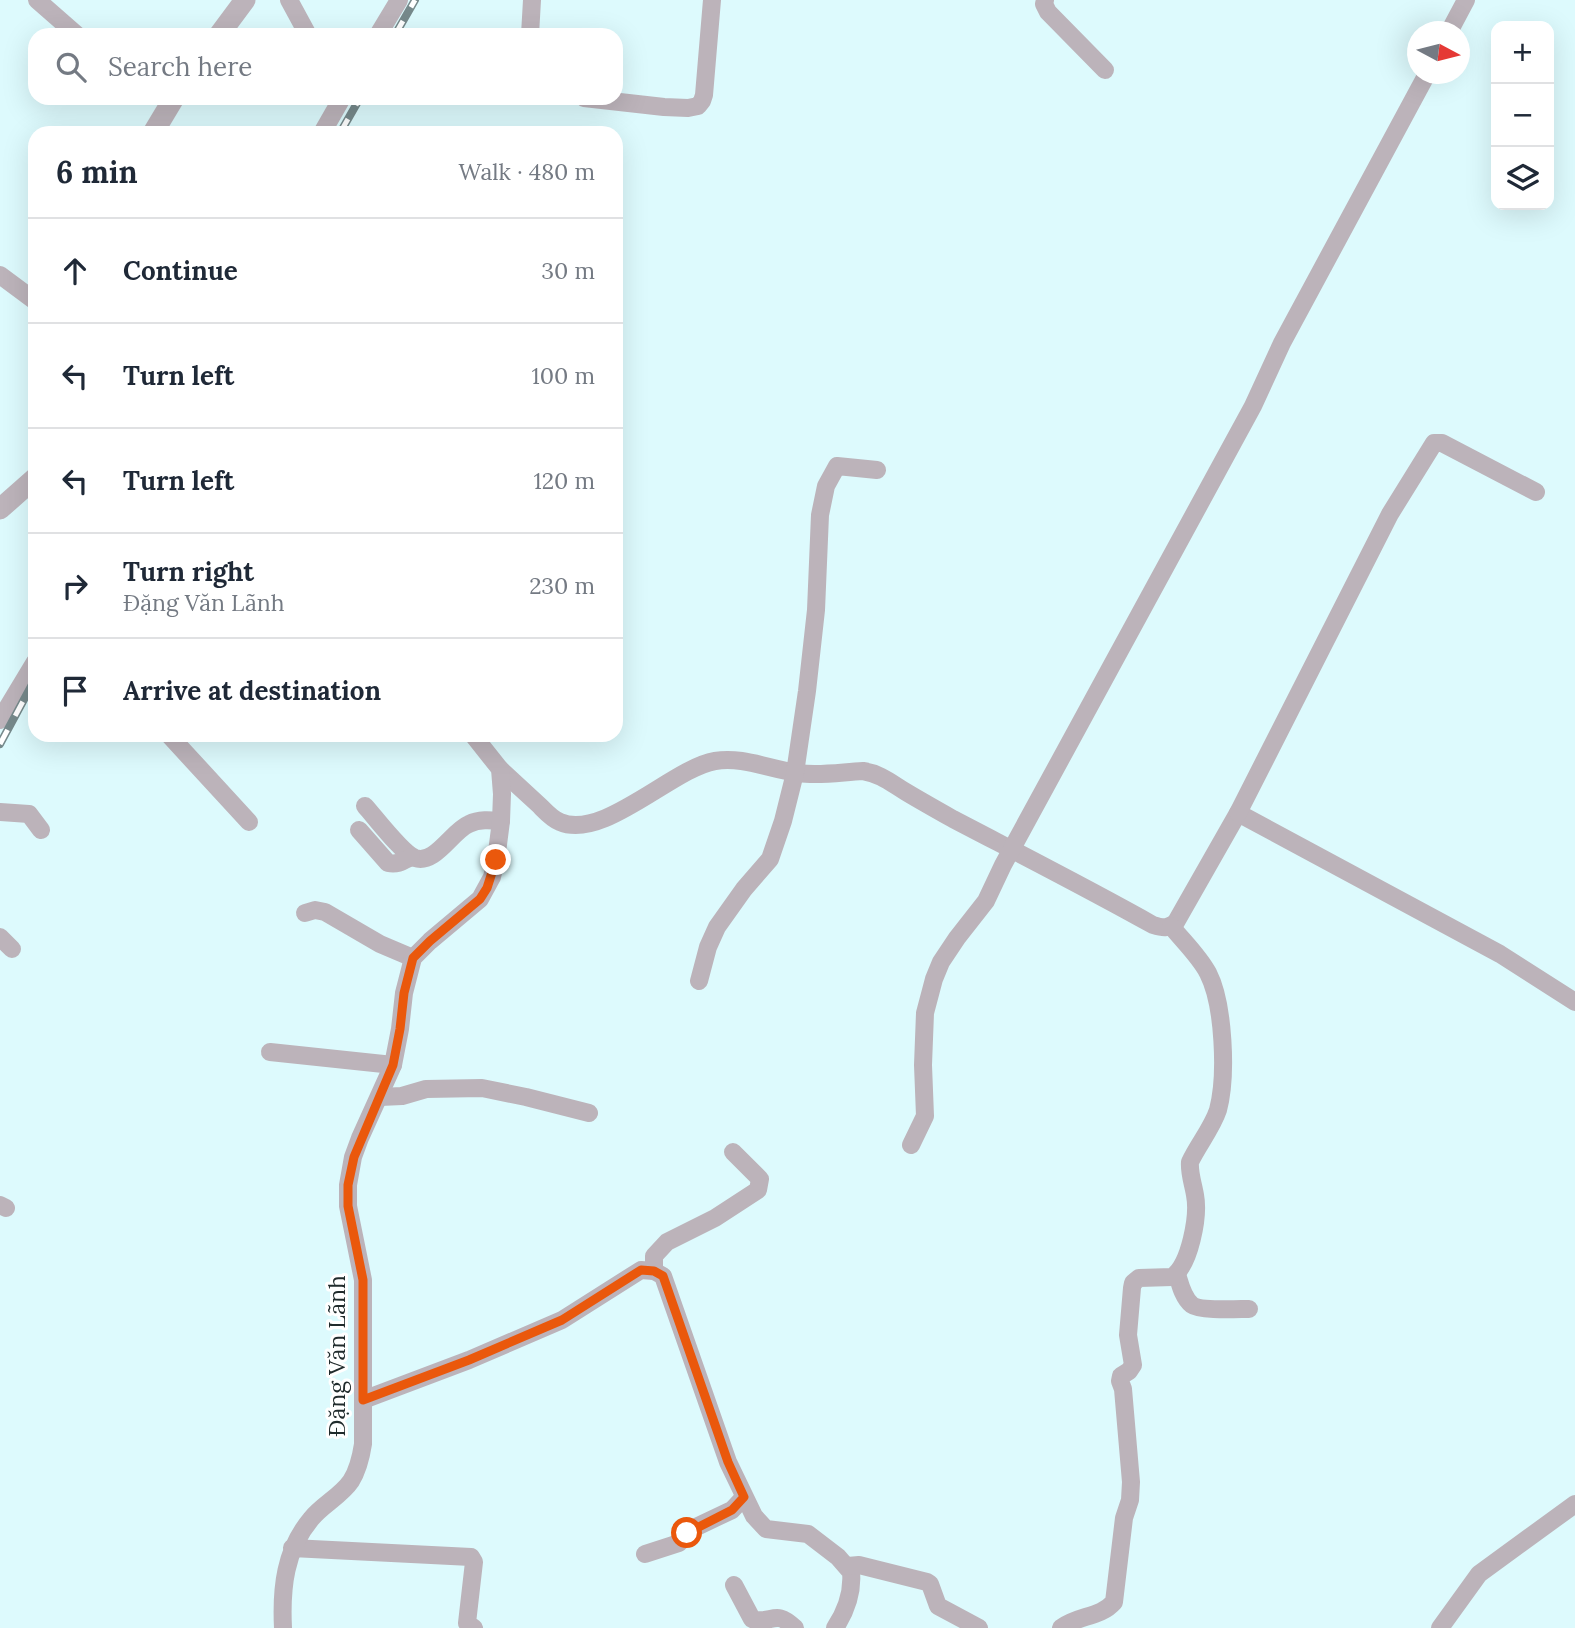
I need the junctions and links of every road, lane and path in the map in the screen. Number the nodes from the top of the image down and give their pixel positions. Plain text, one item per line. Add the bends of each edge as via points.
1 (37, 0) edge
2 (245, 0) edge
3 (289, 0) edge
4 (398, 0) edge
5 (532, 0) edge
6 (712, 0) edge
7 (1045, 0) edge
8 (1466, 0) edge
9 (1455, 21) edge
10 (69, 28) edge
11 (224, 28) edge
12 (304, 28) edge
13 (382, 28) edge
14 (530, 28) edge
15 (1105, 70) dead end
16 (1422, 84) edge
17 (623, 102) edge
18 (164, 105) edge
19 (338, 105) edge
20 (156, 126) edge
21 (326, 126) edge
22 (0, 275) edge
23 (28, 296) edge
24 (877, 471) dead end
25 (28, 484) edge
26 (1536, 492) dead end
27 (0, 509) edge
28 (28, 674) edge
29 (0, 720) edge
30 (175, 742) edge
31 (479, 742) edge
32 (500, 769) junction
33 (795, 773) junction
34 (365, 806) dead end
35 (0, 813) edge
36 (1238, 813) junction
37 (501, 821) junction
38 (249, 822) dead end
39 (41, 830) dead end
40 (359, 830) dead end
41 (1012, 848) junction
42 (411, 856) junction
43 (305, 913) dead end
44 (1171, 926) junction
45 (413, 958) junction
46 (699, 981) dead end
47 (1575, 1002) edge
48 (270, 1052) dead end
49 (393, 1065) junction
50 (380, 1097) junction
51 (589, 1113) dead end
52 (911, 1145) dead end
53 (733, 1152) dead end
54 (654, 1271) junction
55 (1177, 1274) junction
56 (1250, 1309) dead end
57 (363, 1400) junction
58 (744, 1497) junction
59 (1575, 1504) edge
60 (292, 1548) junction
61 (646, 1554) dead end
62 (848, 1566) junction
63 (733, 1585) dead end
64 (283, 1628) edge
65 (474, 1628) edge
66 (795, 1628) edge
67 (835, 1628) edge
68 (979, 1628) edge
69 (1061, 1628) edge
70 (1440, 1628) edge

1 - 10 street
2 - 11 street
3 - 12 street
4 - 13 street
5 - 14 street
6 - 17 street via 704,95 698,106
7 - 15 street via 1048,12
8 - 9 street
16 - 41 street via 1282,343 1253,406
18 - 20 street
19 - 21 street
22 - 23 street
24 - 33 street via 837,466 826,486
25 - 27 street
26 - 36 street via 1434,443 1390,514
28 - 29 street
30 - 38 street
31 - 32 street
32 - 33 street via 557,821 572,825 603,819 711,762 747,762
32 - 37 street
33 - 41 street via 879,774
33 - 46 street via 770,859 717,927
34 - 42 street
35 - 39 street via 29,814
36 - 44 street
36 - 47 street via 1500,954
37 - 42 street via 471,822 427,858
37 - 45 street via 496,860 480,899
40 - 42 street via 388,863
41 - 44 street via 1153,925
41 - 52 street via 986,901 951,946 934,979 925,1013 925,1116
43 - 45 street via 326,912
44 - 55 street via 1214,985 1223,1046 1217,1110 1190,1162 1196,1224
45 - 49 street, Đặng Văn Lãnh
48 - 49 street
49 - 50 street, Đặng Văn Lãnh
50 - 51 street via 426,1089 482,1088
50 - 57 street, Đặng Văn Lãnh via 357,1148 348,1185 363,1280
53 - 54 street via 760,1178 758,1190 667,1242 654,1256
54 - 57 street via 641,1270 562,1320
54 - 58 street via 663,1276
55 - 56 street via 1190,1304
55 - 69 street via 1139,1278 1132,1288 1128,1335 1133,1365 1121,1376 1130,1500 1114,1602 1108,1609
57 - 60 street, Đặng Văn Lãnh via 363,1444 354,1475 311,1519
58 - 61 street via 732,1510 687,1533 679,1543
58 - 62 street via 766,1529 808,1534
59 - 70 street via 1479,1574
60 - 64 street, Đặng Văn Lãnh via 282,1590
60 - 65 street via 471,1557 467,1623
62 - 67 street via 851,1588
62 - 68 street via 927,1581 938,1606
63 - 66 street via 752,1619 760,1622 776,1617

